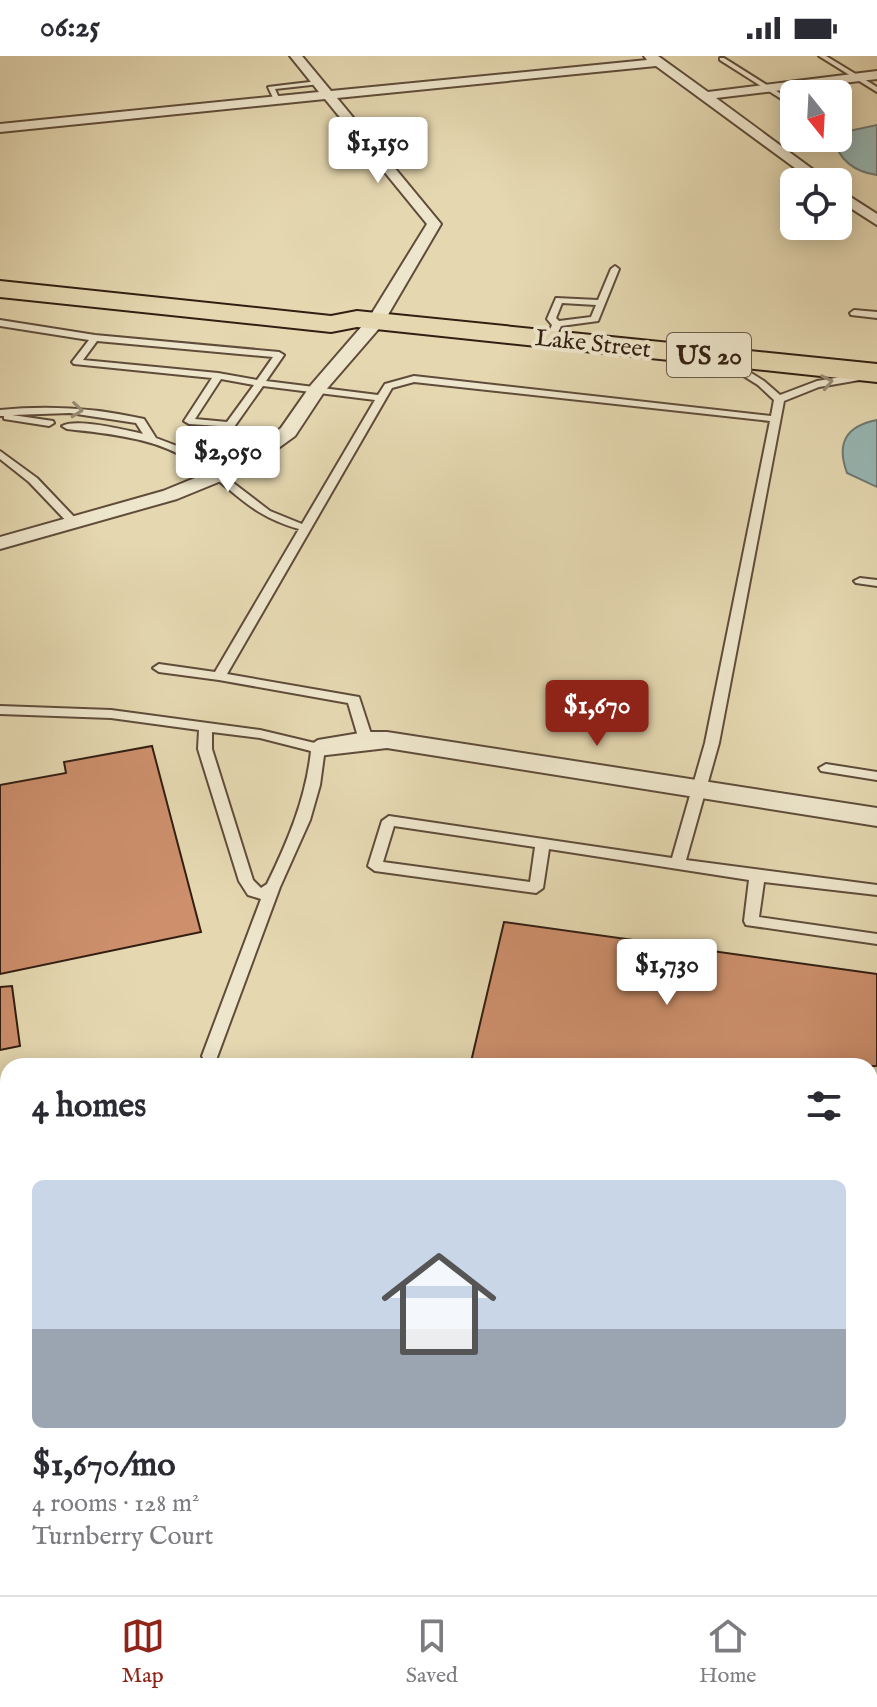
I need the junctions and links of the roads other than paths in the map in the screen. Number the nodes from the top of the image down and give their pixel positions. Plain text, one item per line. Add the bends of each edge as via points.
1 (296, 56) edge
2 (822, 56) edge
3 (655, 59) edge
4 (722, 59) dead end
5 (877, 75) edge
6 (856, 78) junction
7 (323, 89) junction
8 (769, 89) junction
9 (877, 90) edge
10 (706, 96) junction
11 (780, 96) edge
12 (0, 128) edge
13 (804, 168) edge
14 (877, 202) edge
15 (854, 204) joint
16 (877, 221) edge
17 (615, 269) dead end
18 (0, 274) edge
19 (0, 289) edge
20 (601, 303) junction
21 (854, 313) dead end
22 (877, 315) edge
23 (367, 320) junction
24 (0, 323) edge
25 (554, 331) junction
26 (95, 338) junction
27 (718, 356) junction
28 (202, 362) junction
29 (877, 373) edge
30 (218, 376) junction
31 (260, 383) junction
32 (317, 389) junction
33 (381, 398) junction
34 (779, 399) junction
35 (0, 414) edge
36 (775, 419) junction
37 (49, 423) dead end
38 (67, 426) dead end
39 (153, 440) junction
40 (0, 454) edge
41 (214, 476) junction
42 (74, 523) junction
43 (306, 528) junction
44 (0, 543) edge
45 (860, 581) dead end
46 (877, 583) edge
47 (159, 668) dead end
48 (219, 676) junction
49 (0, 710) edge
50 (206, 727) junction
51 (366, 740) junction
52 (318, 748) junction
53 (826, 768) dead end
54 (877, 776) edge
55 (699, 789) junction
56 (877, 817) edge
57 (543, 844) junction
58 (678, 864) junction
59 (757, 876) junction
60 (273, 887) junction
61 (877, 890) edge
62 (877, 939) edge
63 (210, 1056) dead end

1 - 7 street
2 - 6 lane
3 - 7 street
3 - 10 street
4 - 8 lane
5 - 6 street
6 - 8 street
6 - 9 lane
7 - 12 street via 277,100
7 - 23 street via 434,224
8 - 10 street
8 - 11 lane
10 - 13 street
14 - 15 street
15 - 16 street
17 - 20 lane
18 - 23 main road, Lake Street / US 20 via 346,309
19 - 23 main road, Lake Street / US 20 via 331,324
20 - 25 lane via 595,319
20 - 25 lane via 559,300 551,319
21 - 22 lane
23 - 25 main road, Lake Street / US 20
23 - 32 street
24 - 26 lane
25 - 27 main road, Lake Street / US 20
26 - 28 lane via 180,350
26 - 28 lane via 77,362 164,368
27 - 29 main road, Lake Street / US 20
27 - 34 lane
28 - 30 lane
28 - 31 lane via 279,355
34 -> 29 lane via 817,384
30 - 31 lane
30 - 31 lane via 189,421 230,425
31 - 32 lane
32 - 33 lane
32 - 41 street via 288,432 241,466
33 - 36 lane via 388,386 414,379
33 - 43 lane
34 - 36 lane
35 - 37 lane
35 -> 39 lane via 49,407 86,410 140,421
36 - 55 lane
38 - 39 lane via 131,432
39 - 41 lane via 183,452
40 - 42 lane
41 - 42 street via 170,495
41 - 43 lane via 262,514
42 - 44 street
43 - 48 lane
45 - 46 lane
47 - 48 lane
48 - 51 lane via 354,700
49 - 50 lane via 111,714
50 - 52 lane
50 - 60 lane via 205,749 246,881 263,894
51 - 52 street
51 - 55 street
52 - 60 lane via 316,781 305,817
53 - 54 lane
55 - 56 street
55 - 58 lane
57 - 57 lane via 389,821 375,866 536,888
57 - 58 lane
58 - 59 lane
59 - 61 lane
59 - 62 lane via 751,921
60 - 63 lane

